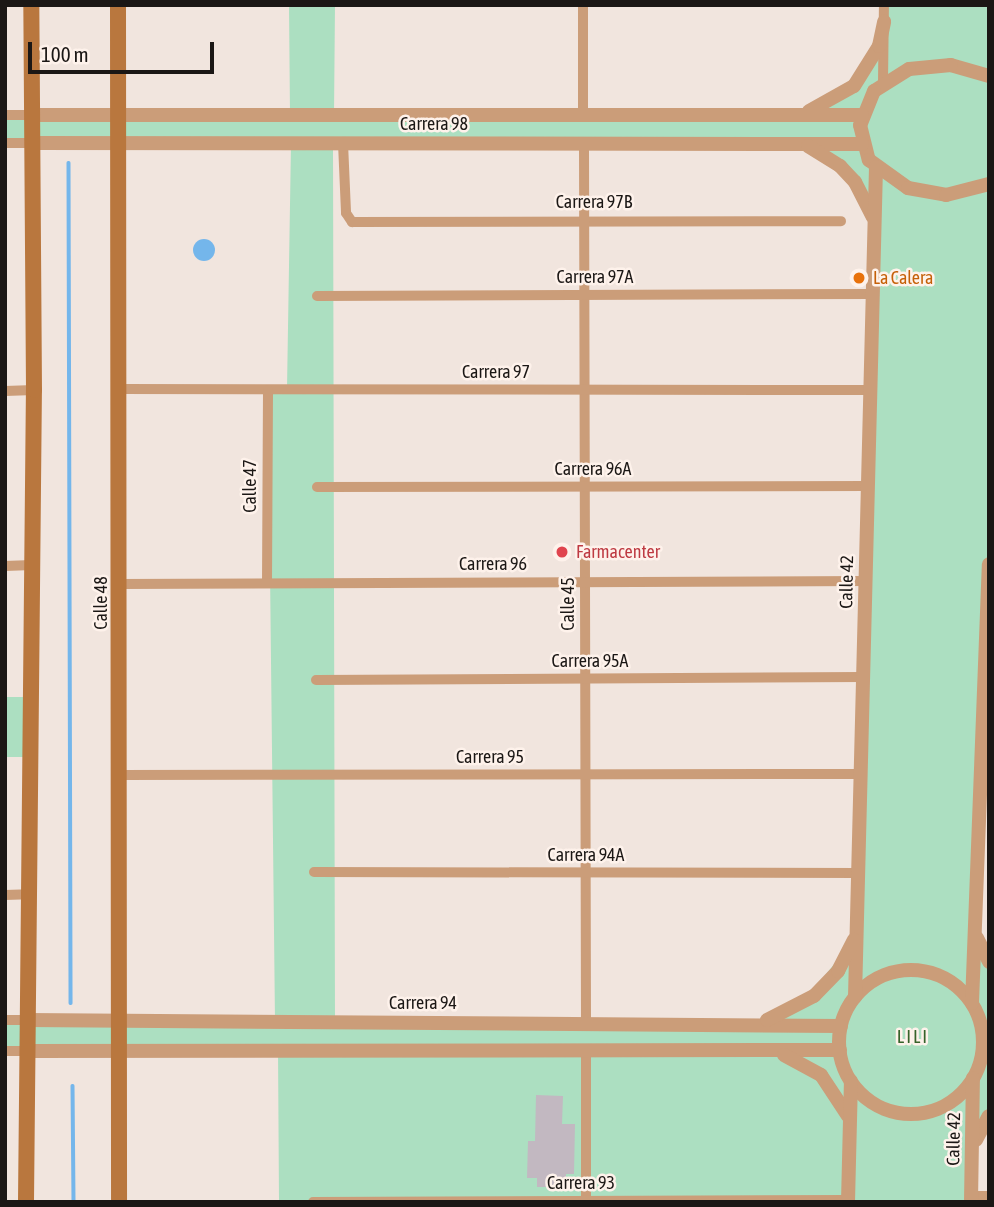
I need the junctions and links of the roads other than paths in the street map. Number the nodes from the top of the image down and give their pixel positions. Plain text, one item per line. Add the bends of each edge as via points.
1 (31, 5) edge
2 (118, 5) edge
3 (583, 5) edge
4 (884, 5) edge
5 (884, 22) junction
6 (989, 76) edge
7 (883, 82) junction
8 (5, 115) edge
9 (33, 115) junction
10 (118, 115) junction
11 (583, 116) junction
12 (788, 116) junction
13 (862, 116) junction
14 (5, 143) edge
15 (33, 143) junction
16 (118, 143) junction
17 (343, 143) junction
18 (584, 143) junction
19 (803, 144) junction
20 (862, 144) junction
21 (876, 167) junction
22 (989, 184) edge
23 (584, 219) junction
24 (841, 221) dead end
25 (875, 221) junction
26 (873, 294) junction
27 (585, 295) junction
28 (317, 296) dead end
29 (120, 389) junction
30 (34, 390) junction
31 (268, 390) junction
32 (585, 390) junction
33 (871, 390) junction
34 (5, 391) edge
35 (585, 486) junction
36 (868, 486) junction
37 (317, 487) dead end
38 (989, 564) edge
39 (32, 565) junction
40 (5, 566) edge
41 (866, 581) junction
42 (585, 582) junction
43 (267, 583) junction
44 (988, 583) edge
45 (120, 584) junction
46 (863, 677) junction
47 (586, 679) junction
48 (316, 680) dead end
49 (586, 774) junction
50 (861, 774) junction
51 (120, 775) junction
52 (314, 872) dead end
53 (586, 872) junction
54 (858, 873) junction
55 (28, 894) junction
56 (5, 895) edge
57 (857, 925) junction
58 (976, 935) junction
59 (989, 962) edge
60 (855, 997) junction
61 (972, 1003) junction
62 (5, 1020) edge
63 (27, 1020) junction
64 (120, 1021) junction
65 (586, 1023) junction
66 (752, 1024) junction
67 (841, 1026) junction
68 (986, 1027) edge
69 (840, 1050) junction
70 (5, 1051) edge
71 (25, 1051) junction
72 (119, 1051) junction
73 (586, 1051) junction
74 (762, 1051) junction
75 (985, 1055) edge
76 (973, 1078) junction
77 (851, 1081) junction
78 (989, 1116) edge
79 (849, 1118) junction
80 (974, 1144) junction
81 (989, 1196) edge
82 (971, 1199) edge
83 (586, 1201) edge
84 (848, 1201) edge
85 (26, 1202) edge
86 (119, 1202) edge
87 (313, 1202) edge

1 - 9 main road
2 - 10 main road, Calle 48
3 - 11 street
4 - 5 street
5 - 7 street
5 - 12 street via 879,46 854,86 834,101
6 - 7 street via 937,64 909,69
7 - 13 street
8 - 9 street, Carrera 98
9 - 10 street, Carrera 98
9 - 15 main road
10 - 11 street, Carrera 98
10 - 16 main road, Calle 48
11 - 12 street, Carrera 98
12 - 13 street, Carrera 98
13 - 20 street
14 - 15 street, Carrera 98
15 - 16 street, Carrera 98
15 - 30 main road
16 - 17 street, Carrera 98
16 - 29 main road, Calle 48
17 - 18 street, Carrera 98
17 - 23 street, Carrera 97B via 348,219
18 - 19 street, Carrera 98
18 - 23 street, Calle 45
19 - 20 street, Carrera 98
19 - 25 street via 840,166 861,192
20 - 21 street
21 - 22 street via 890,179 926,193 965,192
21 - 25 street, Calle 42
23 - 24 street, Carrera 97B
23 - 27 street, Calle 45
25 - 26 street, Calle 42
26 - 27 street, Carrera 97A
26 - 33 street, Calle 42
27 - 28 street, Carrera 97A
27 - 32 street, Calle 45
29 - 31 street, Carrera 97
29 - 45 main road, Calle 48
30 - 34 street
30 - 39 main road
31 - 32 street, Carrera 97
31 - 43 street, Calle 47
32 - 33 street, Carrera 97
32 - 35 street, Calle 45
33 - 36 street, Calle 42
35 - 36 street, Carrera 96A
35 - 37 street, Carrera 96A
35 - 42 street, Calle 45
36 - 41 street, Calle 42
38 - 44 street
39 - 40 street
39 - 55 main road
41 - 42 street, Carrera 96
41 - 46 street, Calle 42
42 - 43 street, Carrera 96
42 - 47 street, Calle 45
43 - 45 street, Carrera 96
44 - 58 street
45 - 51 main road, Calle 48
46 - 47 street, Carrera 95A
46 - 50 street, Calle 42
47 - 48 street, Carrera 95A
47 - 49 street, Calle 45
49 - 50 street, Carrera 95
49 - 51 street, Carrera 95
49 - 53 street, Calle 45
50 - 54 street, Calle 42
51 - 64 main road, Calle 48
52 - 53 street, Carrera 94A
53 - 54 street, Carrera 94A
53 - 65 street, Calle 45
54 - 57 street, Calle 42
55 - 56 street
55 - 63 main road
57 - 60 street, Calle 42
57 - 66 street via 846,957 827,984 785,1014
58 - 59 street
58 - 61 street
60 - 61 street via 882,976 915,970 948,980
60 - 67 street
61 - 68 street
62 - 63 street, Carrera 94
63 - 64 street, Carrera 94
63 - 71 main road
64 - 65 street, Carrera 94
64 - 72 main road, Calle 48
65 - 66 street, Carrera 94
66 - 67 street, Carrera 94
67 - 69 street
68 - 75 street
69 - 74 street
69 - 77 street
70 - 71 street
71 - 72 street
71 - 85 main road
72 - 73 street
72 - 86 main road, Calle 48
73 - 74 street
73 - 83 street
74 - 79 street via 788,1056 821,1075
75 - 76 street
76 - 77 street via 948,1103 913,1113 878,1105
76 - 80 street, Calle 42
77 - 79 street
78 - 80 street
79 - 84 street
80 - 82 street, Calle 42
81 - 82 street
83 - 84 street, Carrera 93
83 - 87 street, Carrera 93

